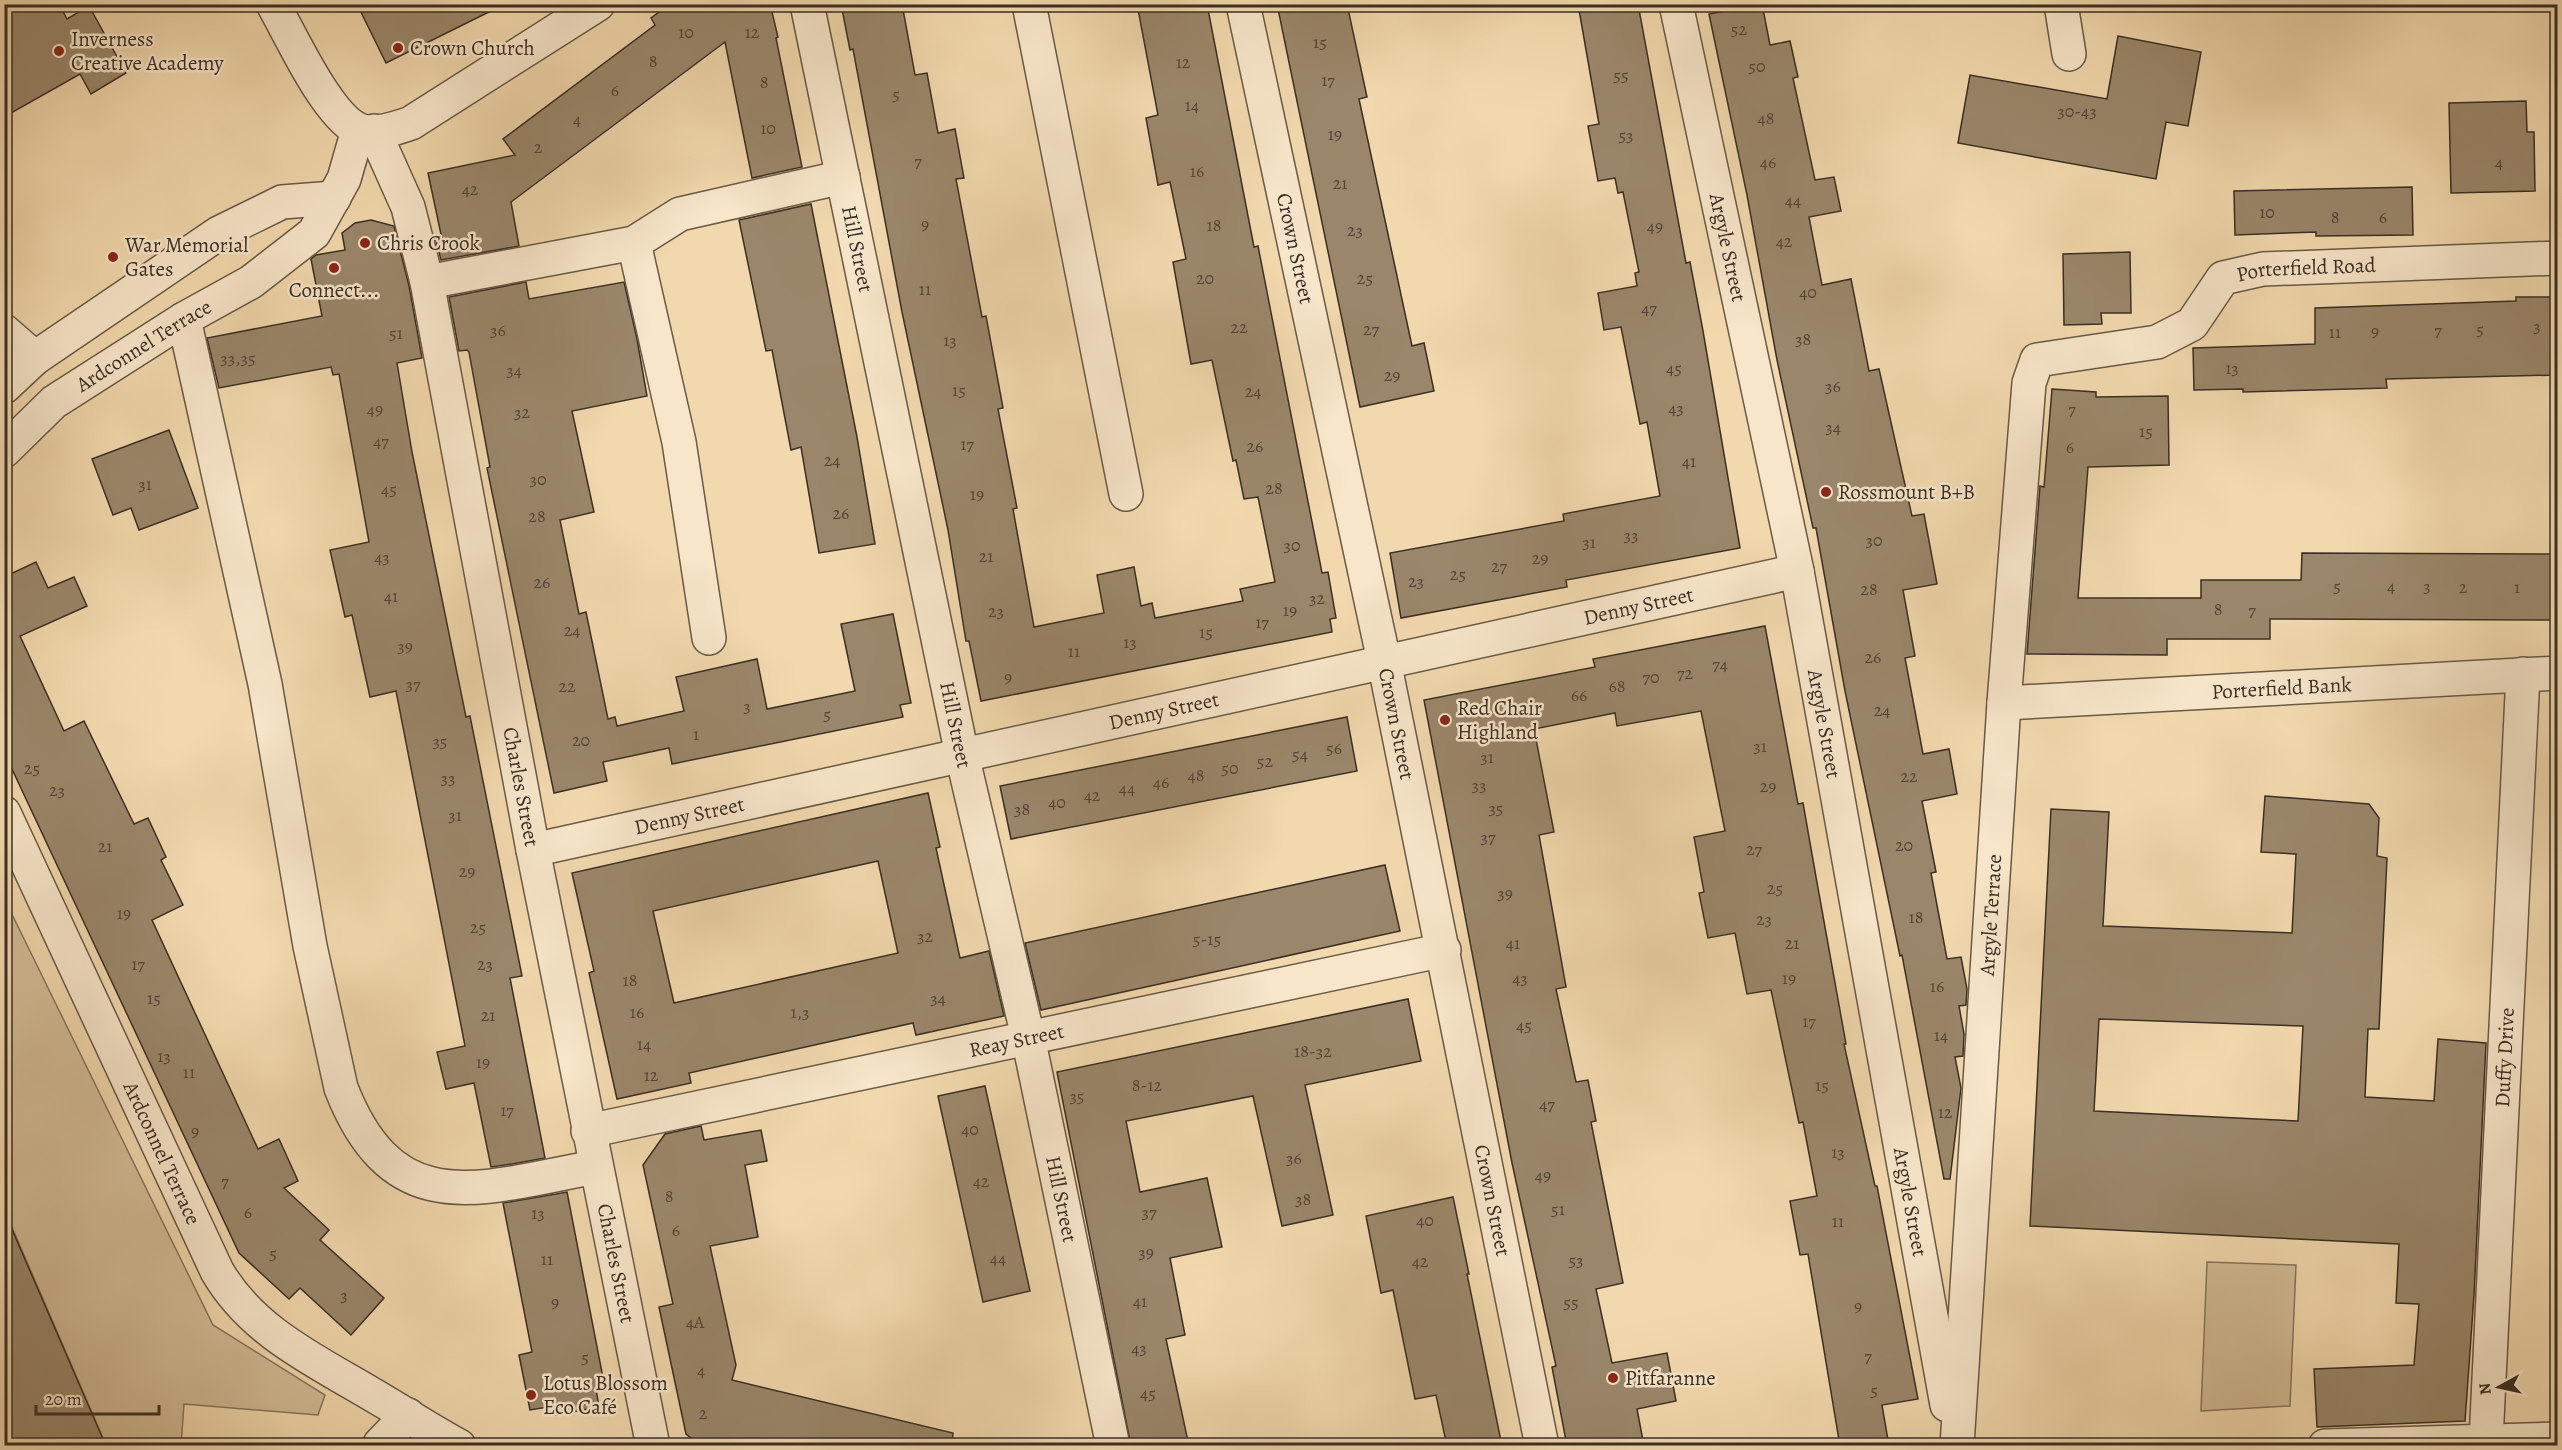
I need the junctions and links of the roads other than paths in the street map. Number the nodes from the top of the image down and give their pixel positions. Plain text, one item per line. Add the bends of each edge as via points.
1 (273, 4) edge
2 (598, 4) edge
3 (807, 4) edge
4 (1029, 4) edge
5 (1243, 4) edge
6 (1676, 4) edge
7 (2061, 4) edge
8 (2070, 54) dead end
9 (366, 131) junction
10 (843, 177) junction
11 (334, 198) junction
12 (634, 243) junction
13 (2558, 258) edge
14 (427, 282) junction
15 (184, 320) junction
16 (4, 331) edge
17 (35, 358) junction
18 (2029, 382) joint
19 (4, 387) edge
20 (4, 451) edge
21 (1126, 494) dead end
22 (1797, 571) junction
23 (709, 638) dead end
24 (1384, 661) junction
25 (2558, 673) edge
26 (2523, 674) junction
27 (2004, 703) junction
28 (962, 755) junction
29 (4, 813) edge
30 (533, 850) junction
31 (1444, 950) junction
32 (1028, 1038) junction
33 (588, 1131) junction
34 (595, 1167) junction
35 (408, 1415) junction
36 (2558, 1439) edge
37 (2486, 1441) junction
38 (380, 1444) edge
39 (459, 1446) edge
40 (653, 1446) edge
41 (1113, 1446) edge
42 (1542, 1446) edge
43 (1956, 1446) edge
44 (2325, 1446) edge

1 - 9 street via 333,107
2 - 9 street via 411,123 390,130
3 - 10 street, Hill Street
4 - 21 street
5 - 24 street, Crown Street
6 - 22 street, Argyle Street
7 - 8 street
9 - 11 street, Ardconnel Terrace
9 - 14 street, Charles Street via 408,207
10 - 12 street via 680,214
10 - 28 street, Hill Street
11 - 15 street, Ardconnel Terrace via 314,232 251,282
11 - 17 street via 282,202 219,233
12 - 14 street
12 - 23 street via 679,442
13 - 18 street, Porterfield Road via 2263,269 2223,278 2192,324 2157,342 2037,360
14 - 30 street, Charles Street
15 - 20 street, Ardconnel Terrace via 54,402
15 - 34 street via 265,684 313,957 340,1088 349,1109 379,1152 400,1171 440,1186 475,1189
16 - 17 street
17 - 19 street
18 - 27 street, Argyle Terrace
22 - 24 street, Denny Street
22 - 43 street, Argyle Street
24 - 28 street, Denny Street
24 - 31 street, Crown Street
25 - 26 street, Porterfield Bank
26 - 27 street, Porterfield Bank
26 - 37 street, Duffy Drive
27 - 43 street, Argyle Terrace
28 - 30 street, Denny Street
28 - 32 street, Hill Street
29 - 35 street, Ardconnel Terrace via 230,1295 287,1345
30 - 33 street, Charles Street
31 - 32 street, Reay Street
31 - 42 street, Crown Street
32 - 33 street, Reay Street
32 - 41 street, Hill Street
33 - 34 street, Charles Street
34 - 40 street, Charles Street
35 - 38 street
35 - 39 street, Ardconnel Terrace
36 - 37 street
37 - 44 street

